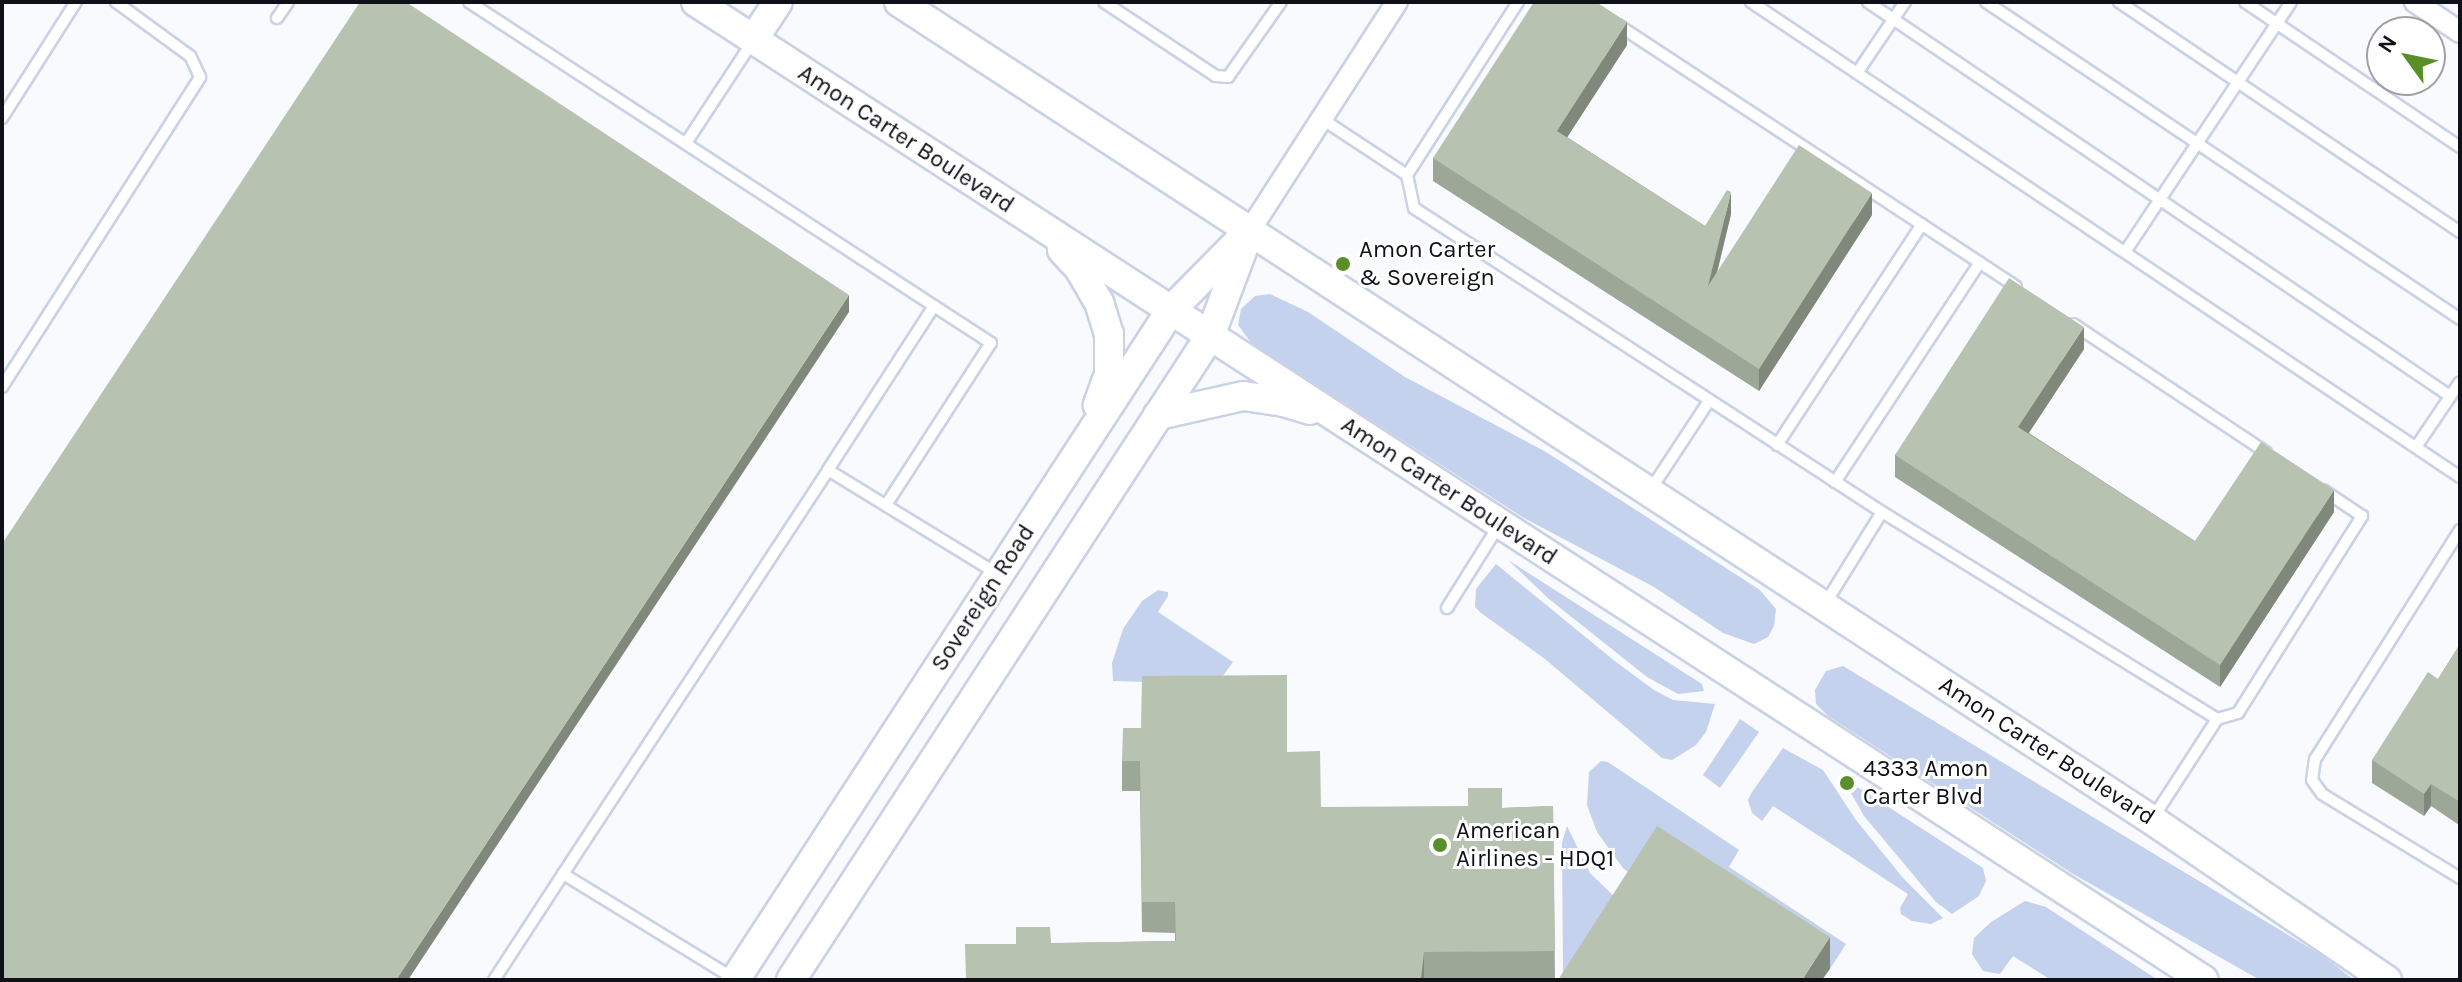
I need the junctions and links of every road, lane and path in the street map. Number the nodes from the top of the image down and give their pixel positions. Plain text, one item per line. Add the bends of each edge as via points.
1 (76, 2) edge
2 (116, 2) edge
3 (288, 2) edge
4 (469, 2) edge
5 (696, 2) edge
6 (778, 2) edge
7 (899, 2) edge
8 (1104, 2) edge
9 (1281, 2) edge
10 (1397, 2) edge
11 (1518, 2) edge
12 (1751, 2) edge
13 (1868, 2) edge
14 (1905, 2) edge
15 (1986, 2) edge
16 (2119, 2) edge
17 (2245, 2) edge
18 (2291, 2) edge
19 (2415, 2) edge
20 (277, 18) dead end
21 (1609, 19) edge
22 (1893, 19) junction
23 (2277, 23) junction
24 (2460, 32) edge
25 (753, 40) junction
26 (1857, 73) junction
27 (2238, 82) junction
28 (2, 118) edge
29 (1322, 119) junction
30 (2198, 142) junction
31 (686, 143) junction
32 (2460, 147) edge
33 (1407, 175) junction
34 (2160, 199) junction
35 (1922, 224) junction
36 (1040, 226) junction
37 (1250, 230) junction
38 (2460, 232) edge
39 (2125, 252) junction
40 (1980, 262) junction
41 (2033, 297) edge
42 (934, 306) junction
43 (1171, 310) junction
44 (2059, 315) edge
45 (2460, 319) edge
46 (1210, 336) junction
47 (2460, 382) edge
48 (2, 387) edge
49 (2450, 396) junction
50 (1709, 401) junction
51 (1158, 415) junction
52 (1338, 419) junction
53 (1777, 445) junction
54 (2416, 447) junction
55 (2283, 463) edge
56 (828, 470) junction
57 (2460, 477) edge
58 (2310, 481) edge
59 (1835, 482) junction
60 (1053, 490) junction
61 (1650, 491) junction
62 (886, 505) junction
63 (1882, 512) junction
64 (1499, 524) junction
65 (2460, 530) edge
66 (998, 574) junction
67 (1824, 605) junction
68 (1447, 608) dead end
69 (2217, 719) junction
70 (2152, 820) junction
71 (563, 874) junction
72 (2460, 878) edge
73 (494, 980) edge
74 (735, 980) edge
75 (791, 980) edge
76 (2204, 980) edge
77 (2387, 980) edge

1 - 28 lane
2 - 48 lane via 190,56 200,77
3 - 20 lane
4 - 31 lane
5 - 25 street, Amon Carter Boulevard
6 - 25 street
7 - 37 street, Amon Carter Boulevard
8 - 9 lane via 1216,76 1228,77
10 - 29 street, Sovereign Road
11 - 33 lane
12 - 26 lane
13 - 22 lane
14 - 22 lane
15 - 30 lane
16 - 27 lane
17 - 23 lane
18 - 23 lane
19 - 24 street via 2439,12
21 - 35 lane
22 - 26 lane
22 - 34 lane
23 - 27 lane
23 - 32 lane
25 - 31 lane
25 - 36 street, Amon Carter Boulevard
26 - 39 lane
27 - 30 lane
27 - 38 lane
29 - 33 lane
29 - 37 street, Sovereign Road
30 - 34 lane
30 - 45 lane
31 - 42 lane
33 - 50 lane via 1414,208
34 - 39 lane
34 - 49 lane
35 - 40 lane
35 - 53 lane
36 - 43 street, Amon Carter Boulevard
36 - 60 street via 1079,268 1099,302 1109,334 1109,374
37 - 43 street, Sovereign Road
37 - 46 street, Sovereign Road
37 - 61 street, Amon Carter Boulevard
39 - 54 lane
40 - 41 lane
40 - 59 lane
42 - 56 lane
42 - 62 lane via 991,343
43 - 46 street, Amon Carter Boulevard
43 - 60 street, Sovereign Road
44 - 55 lane
46 - 51 street, Sovereign Road
46 - 52 street, Amon Carter Boulevard
47 - 49 lane
49 - 54 lane
50 - 53 lane
50 - 61 lane
51 - 52 street via 1244,396
51 - 75 street, Sovereign Road
52 - 64 street, Amon Carter Boulevard
53 - 59 lane
54 - 57 lane
56 - 62 lane
56 - 71 lane
58 - 69 lane via 2362,516 2238,713
59 - 63 lane
60 - 66 street, Sovereign Road
61 - 67 street, Amon Carter Boulevard
62 - 66 lane
63 - 67 lane
63 - 69 lane
64 - 68 lane
64 - 76 street, Amon Carter Boulevard
65 - 72 lane via 2315,759 2312,780 2322,794
66 - 74 street, Sovereign Road
67 - 70 street, Amon Carter Boulevard
69 - 70 lane
70 - 77 street, Amon Carter Boulevard
71 - 73 lane
71 - 74 lane

